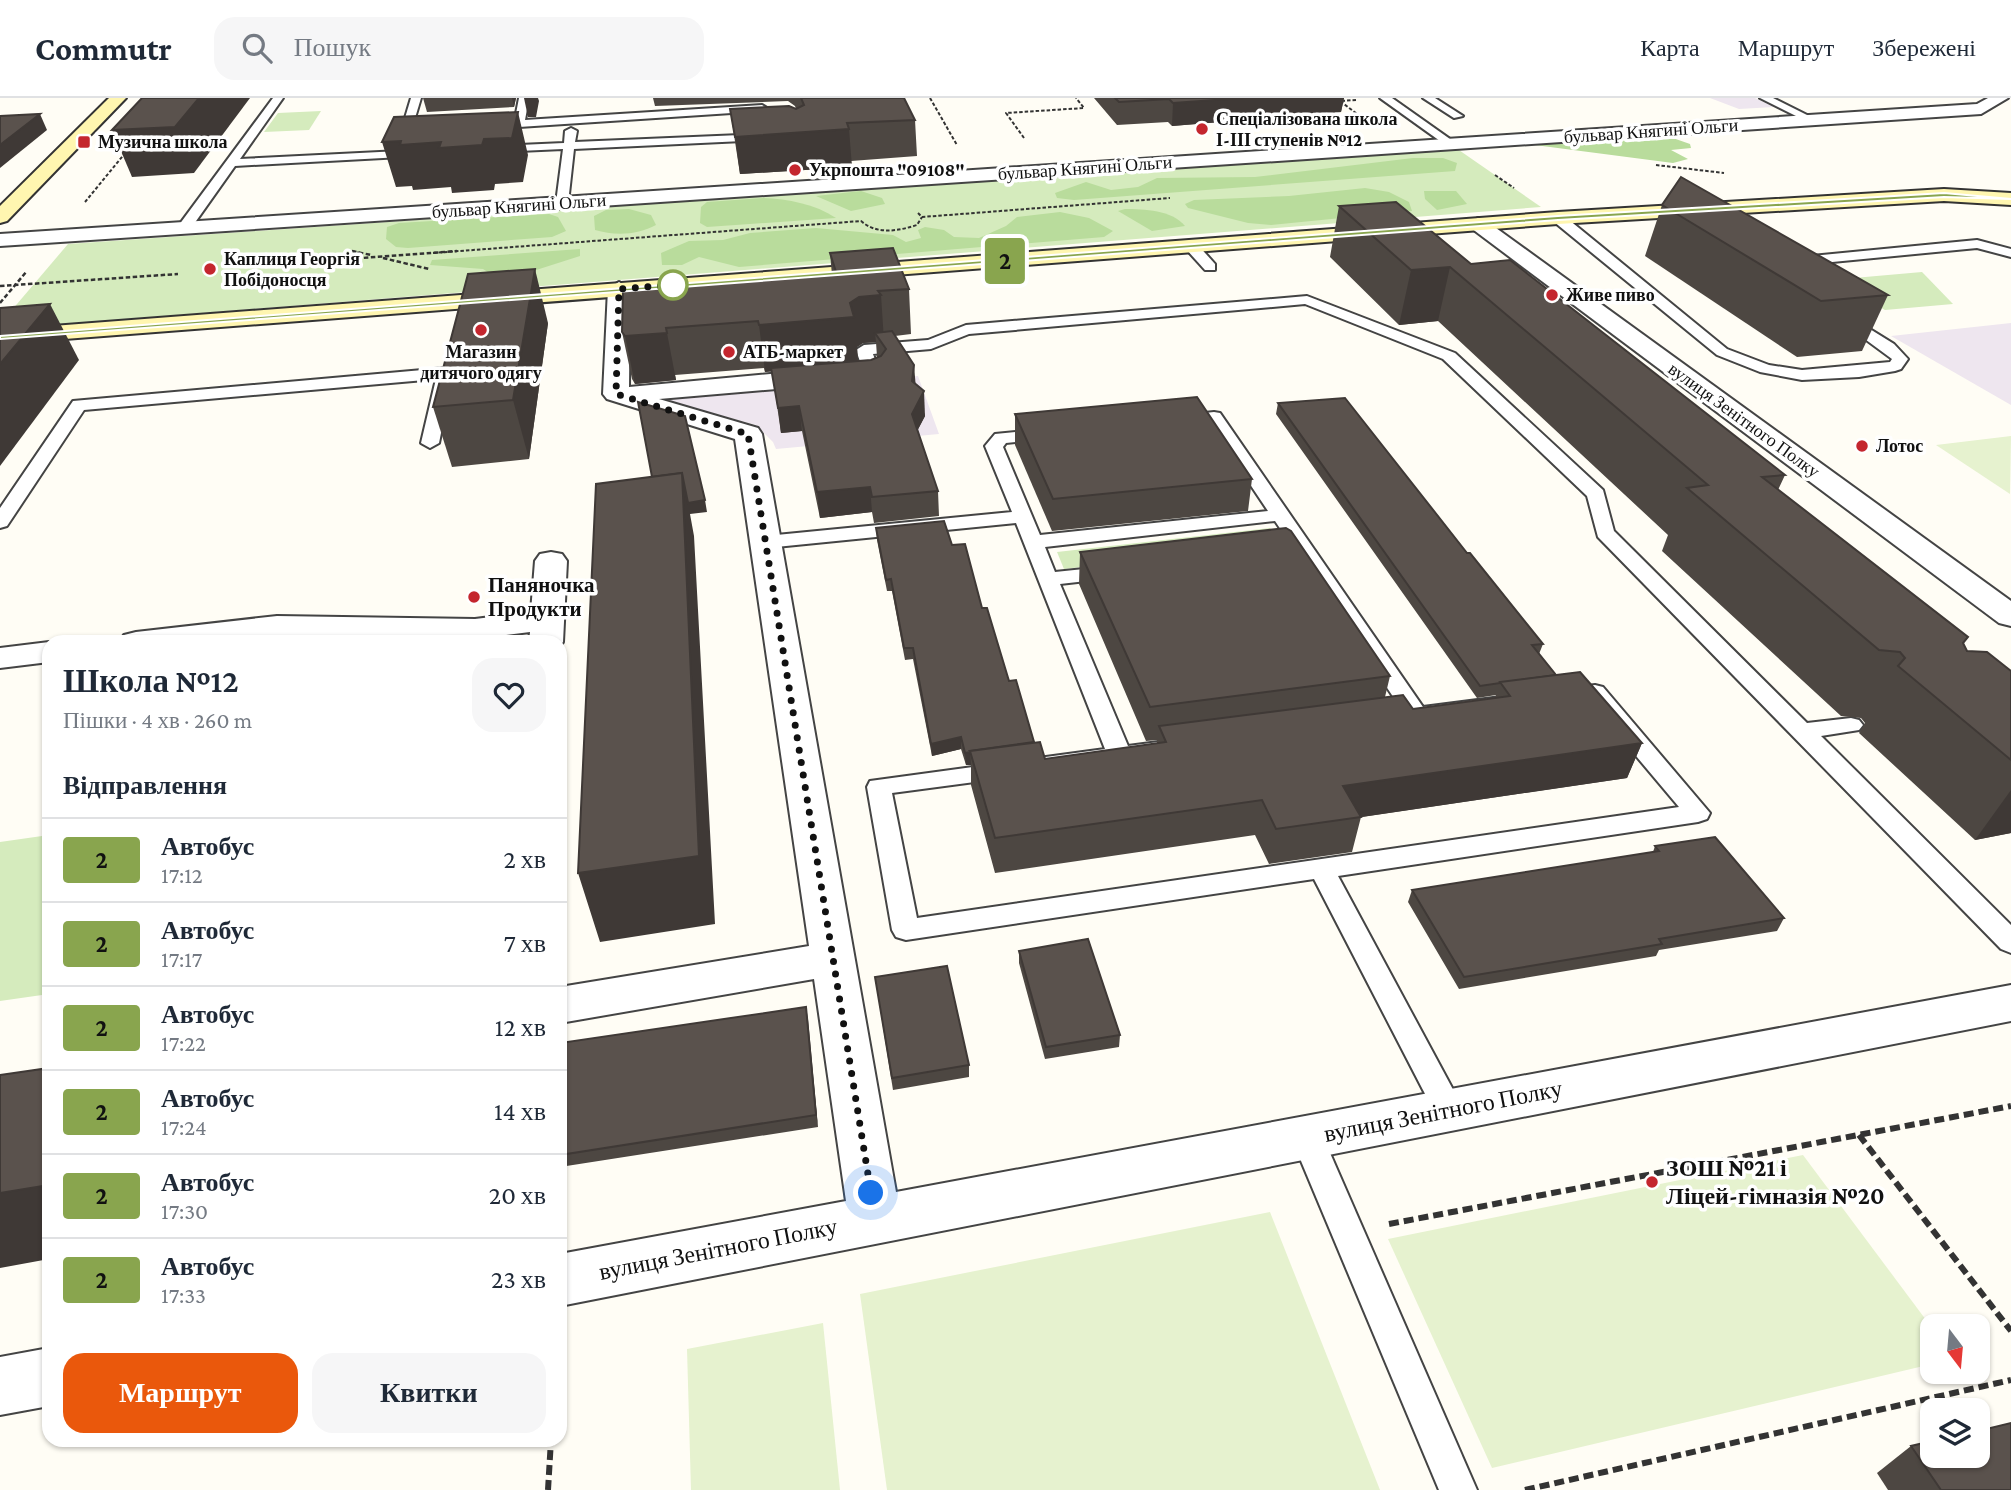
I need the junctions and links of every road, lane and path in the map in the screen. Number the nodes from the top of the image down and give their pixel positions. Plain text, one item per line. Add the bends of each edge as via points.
1 (118, 98) edge
2 (278, 98) edge
3 (416, 98) edge
4 (524, 98) edge
5 (930, 98) edge
6 (1076, 98) edge
7 (1385, 98) edge
8 (1428, 98) edge
9 (1765, 98) edge
10 (2000, 98) edge
11 (774, 108) edge
12 (507, 113) edge
13 (521, 113) junction
14 (1458, 116) dead end
15 (1348, 118) dead end
16 (424, 119) edge
17 (573, 120) junction
18 (1812, 120) junction
19 (785, 136) edge
20 (1035, 138) dead end
21 (1451, 144) junction
22 (568, 148) junction
23 (483, 149) edge
24 (428, 152) edge
25 (232, 163) junction
26 (974, 176) junction
27 (2011, 199) edge
28 (8, 201) edge
29 (562, 203) junction
30 (922, 216) dead end
31 (0, 218) edge
32 (1558, 218) junction
33 (1478, 224) junction
34 (184, 228) junction
35 (0, 240) edge
36 (1191, 246) junction
37 (340, 249) dead end
38 (2011, 253) edge
39 (378, 257) junction
40 (308, 262) dead end
41 (1781, 263) edge
42 (1210, 267) dead end
43 (431, 269) dead end
44 (178, 274) dead end
45 (0, 286) edge
46 (619, 289) junction
47 (1834, 310) edge
48 (0, 337) edge
49 (872, 373) joint
50 (616, 394) junction
51 (1161, 422) edge
52 (1068, 431) edge
53 (430, 443) dead end
54 (1281, 515) junction
55 (1023, 517) junction
56 (0, 522) edge
57 (766, 542) junction
58 (1033, 542) junction
59 (1304, 550) junction
60 (1278, 553) edge
61 (551, 561) dead end
62 (1129, 570) edge
63 (1048, 579) junction
64 (2011, 616) edge
65 (546, 631) edge
66 (198, 635) edge
67 (42, 653) edge
68 (0, 658) edge
69 (1417, 715) junction
70 (1851, 725) dead end
71 (1802, 732) junction
72 (1119, 754) junction
73 (1321, 868) junction
74 (2011, 942) edge
75 (833, 959) junction
76 (2011, 1003) edge
77 (567, 1004) edge
78 (2011, 1106) edge
79 (1449, 1110) junction
80 (1859, 1135) junction
81 (1307, 1137) junction
82 (875, 1219) junction
83 (1347, 1232) junction
84 (567, 1279) edge
85 (2011, 1331) edge
86 (42, 1378) edge
87 (2011, 1380) edge
88 (0, 1386) edge
89 (551, 1447) edge
90 (548, 1490) edge
91 (1458, 1490) edge
92 (1525, 1490) edge

1 - 28 street
2 - 25 lane
3 - 16 lane via 408,124
4 - 13 lane
5 - 26 path
6 - 20 path via 1084,108 1006,113 1022,138
7 - 15 path via 1340,101 1361,117
7 - 21 lane
8 - 14 lane
9 - 18 lane
10 - 18 street, бульвар Княгині Ольги via 1981,109
11 - 17 lane
12 - 13 lane
13 - 17 lane via 519,124
17 - 22 lane
18 - 21 street, бульвар Княгині Ольги
19 - 22 lane
21 - 26 street, бульвар Княгині Ольги
21 - 32 path
22 - 23 lane
22 - 29 lane
24 - 25 lane
25 - 34 lane
26 - 29 street, бульвар Княгині Ольги
27 - 32 street via 1944,195
28 - 31 street
29 - 34 street, бульвар Княгині Ольги
30 - 39 path via 917,225 900,230 870,228 861,221
32 - 33 street
32 - 47 lane via 1722,352 1766,369 1802,375 1895,366 1900,359 1889,346
33 - 36 street
33 - 64 street, вулиця Зенітного Полку
34 - 35 street, бульвар Княгині Ольги
36 - 42 lane
36 - 46 street
37 - 39 path
38 - 41 lane via 1977,244
39 - 40 path
39 - 43 path
44 - 45 path
46 - 48 street
46 - 50 street
49 - 50 street
49 - 71 lane via 864,350 932,344 966,330 1237,298 1307,300 1448,356 1596,494 1605,533
50 - 57 street via 748,434
51 - 54 lane via 1214,417
52 - 55 lane via 1001,438 994,446
53 - 56 lane via 445,373 79,405
54 - 58 lane
54 - 59 lane
55 - 57 lane
55 - 58 lane
57 - 75 street
58 - 63 lane
59 - 60 lane
59 - 69 lane
61 - 65 street
62 - 63 lane
63 - 72 lane
65 - 66 street via 277,626
67 - 68 street
69 - 72 lane
69 - 73 lane via 1595,691 1698,813
70 - 71 lane
71 - 74 lane
72 - 73 lane via 879,787 906,930
73 - 79 lane
75 - 77 street
75 - 82 street
76 - 79 street, вулиця Зенітного Полку
78 - 80 path
79 - 81 street, вулиця Зенітного Полку
80 - 83 path
80 - 85 path
81 - 82 street, вулиця Зенітного Полку
81 - 83 lane
82 - 84 street, вулиця Зенітного Полку
83 - 91 lane
86 - 88 street
87 - 92 path
89 - 90 path

